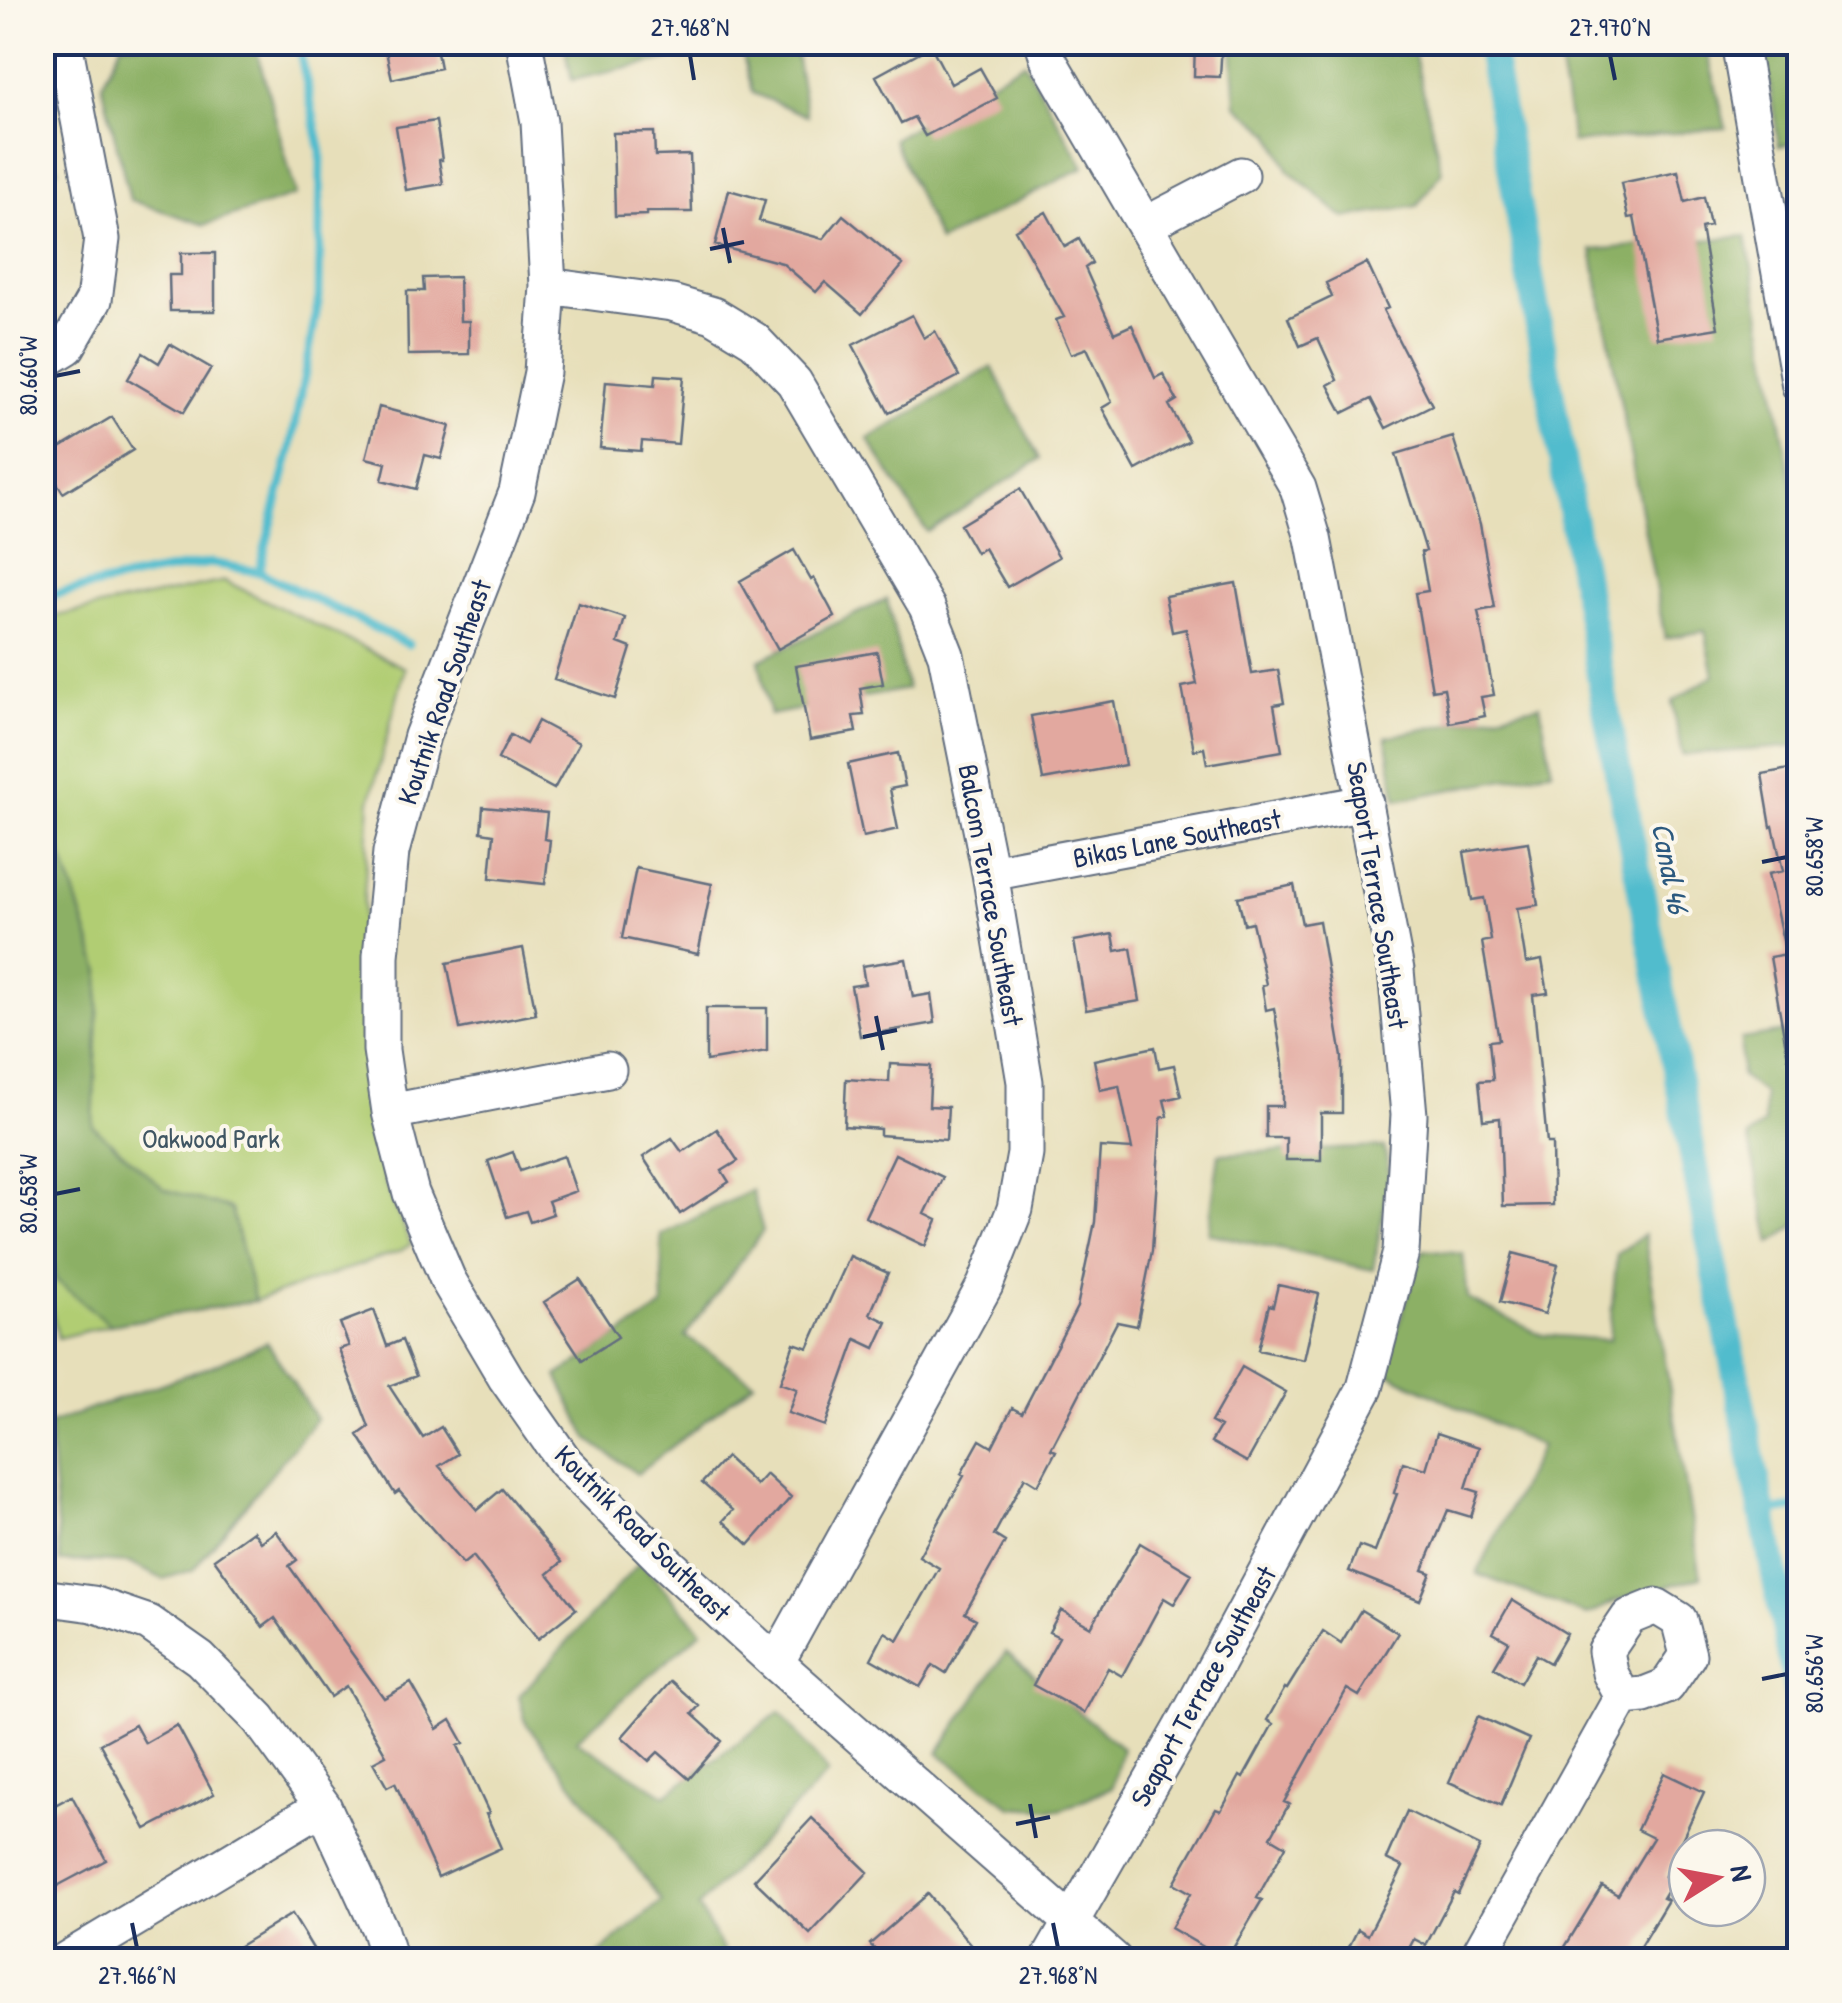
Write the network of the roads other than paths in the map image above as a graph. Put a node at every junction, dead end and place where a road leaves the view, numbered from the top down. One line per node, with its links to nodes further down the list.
1 (64, 42): 8 (street)
2 (524, 42): 7 (street, Koutnik Road Southeast)
3 (1044, 42): 6 (street, Seaport Terrace Southeast)
4 (1739, 42): 9 (street)
5 (1242, 175): 6 (street)
6 (1145, 225): 10 (street, Seaport Terrace Southeast)
7 (548, 286): 11 (street, Balcom Terrace Southeast); 13 (street, Koutnik Road Southeast)
8 (42, 362)
9 (1800, 386)
10 (1365, 803): 11 (street, Bikas Lane Southeast); 18 (street, Seaport Terrace Southeast)
11 (990, 873): 15 (street, Balcom Terrace Southeast)
12 (608, 1070): 13 (street)
13 (390, 1112): 15 (street, Koutnik Road Southeast)
14 (42, 1598): 17 (street)
15 (776, 1664): 18 (street, Koutnik Road Southeast)
16 (1623, 1697): 23 (street)
17 (323, 1806): 19 (street); 20 (street)
18 (1071, 1921): 21 (street, Seaport Terrace Southeast); 22 (street, Koutnik Road Southeast)
19 (66, 1960)
20 (390, 1960)
21 (1049, 1960)
22 (1114, 1960)
23 (1476, 1960)

